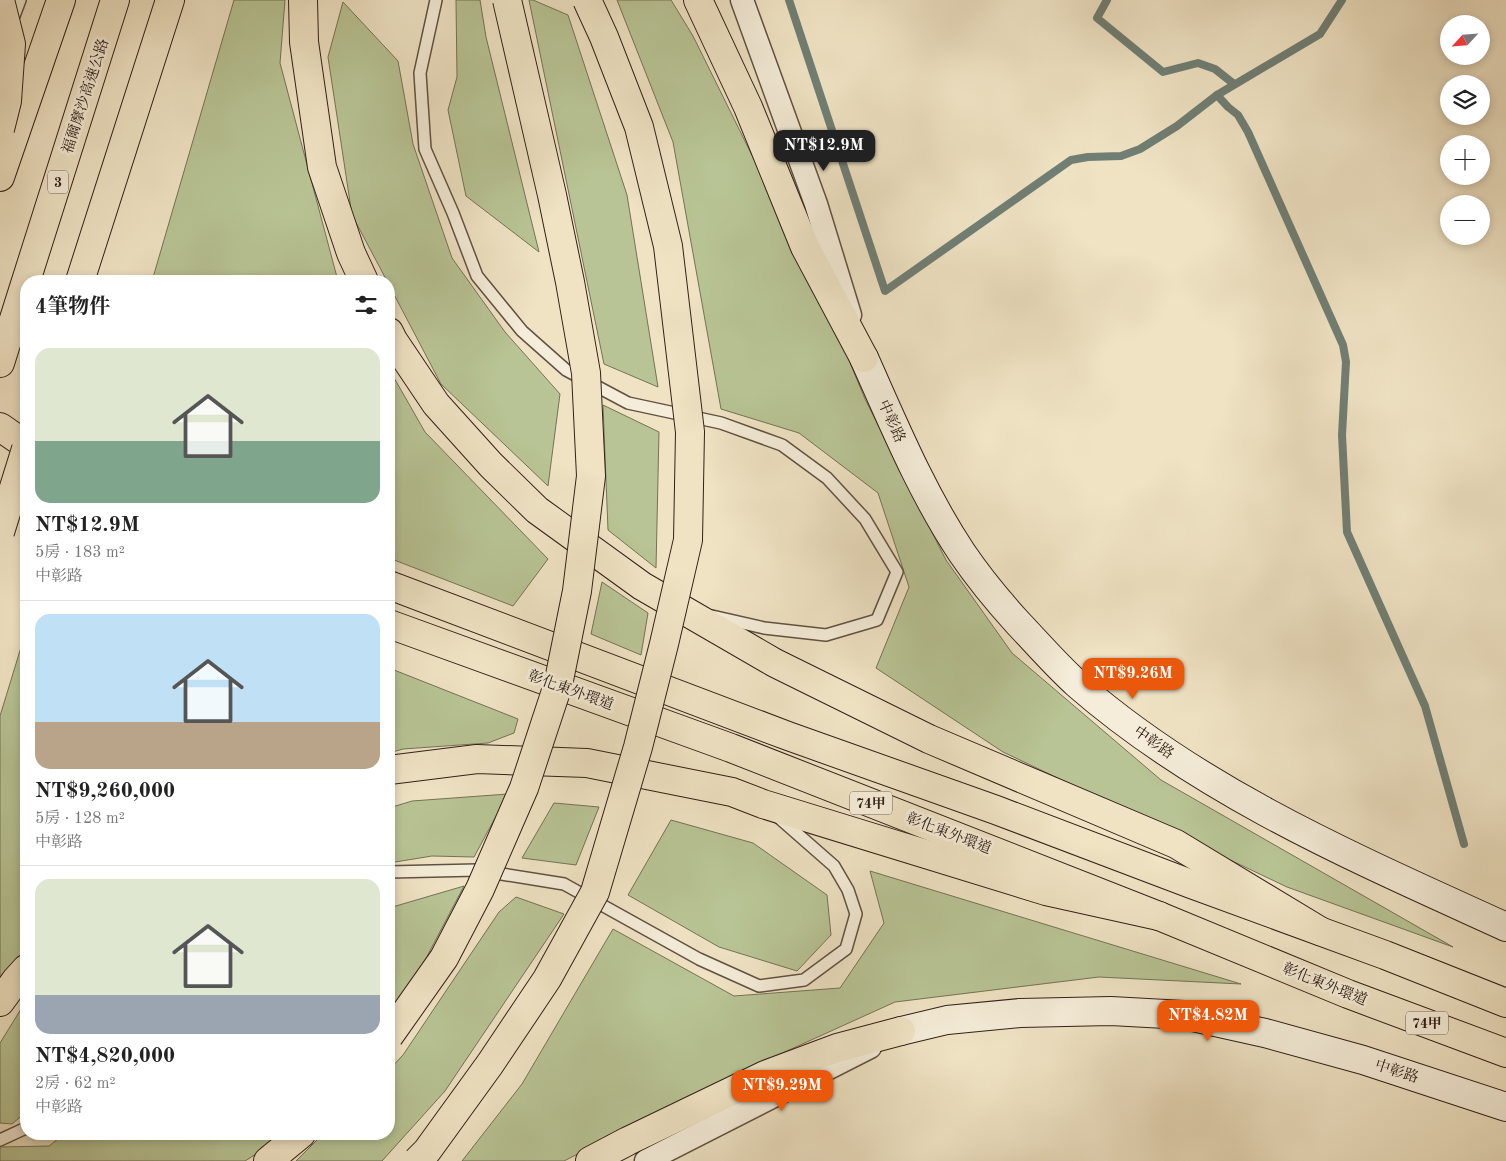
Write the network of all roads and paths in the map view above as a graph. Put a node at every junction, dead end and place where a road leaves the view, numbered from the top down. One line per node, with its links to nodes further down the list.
1 (0, 0): 13 (main road, bridge)
2 (20, 0): 12 (lane)
3 (61, 0): 14 (main road)
4 (115, 0): 15 (main road, 福爾摩沙高速公路 / 3)
5 (170, 0): 16 (main road)
6 (303, 0): 17 (main road)
7 (436, 0): 33 (lane)
8 (507, 0): 44 (main road, bridge)
9 (587, 0): 52 (main road, bridge)
10 (698, 0): 20 (main road)
11 (742, 0): 20 (street)
12 (0, 54)
13 (0, 129)
14 (0, 177)
15 (28, 275)
16 (82, 275)
17 (361, 275)
18 (20, 300): 21 (main road, 福爾摩沙高速公路 / 3)
19 (395, 342): 33 (main road)
20 (864, 358): 39 (street, 中彰路)
21 (0, 363)
22 (0, 428): 24 (main road)
23 (0, 438): 25 (main road)
24 (20, 443)
25 (20, 446)
26 (20, 467): 31 (main road, bridge)
27 (0, 478): 29 (main road)
28 (0, 486): 30 (main road)
29 (20, 486)
30 (20, 491)
31 (0, 532)
32 (395, 587): 40 (main road, 74甲)
33 (682, 609): 40 (main road)
34 (395, 626): 38 (main road, 彰化東外環道 / 74甲)
35 (395, 769): 36 (main road)
36 (763, 804): 37 (lane); 38 (main road)
37 (395, 872)
38 (1159, 916): 46 (main road, 彰化東外環道 / 74甲)
39 (1506, 927)
40 (1320, 931): 43 (main road, 74甲)
41 (20, 976): 42 (main road)
42 (0, 1002)
43 (1506, 1002)
44 (395, 1027)
45 (901, 1031): 47 (street, 中彰路); 53 (main road); 54 (street)
46 (1506, 1053)
47 (1506, 1107)
48 (20, 1131): 49 (lane)
49 (0, 1140)
50 (294, 1140): 51 (main road)
51 (268, 1161)
52 (417, 1161)
53 (590, 1161)
54 (646, 1161)

